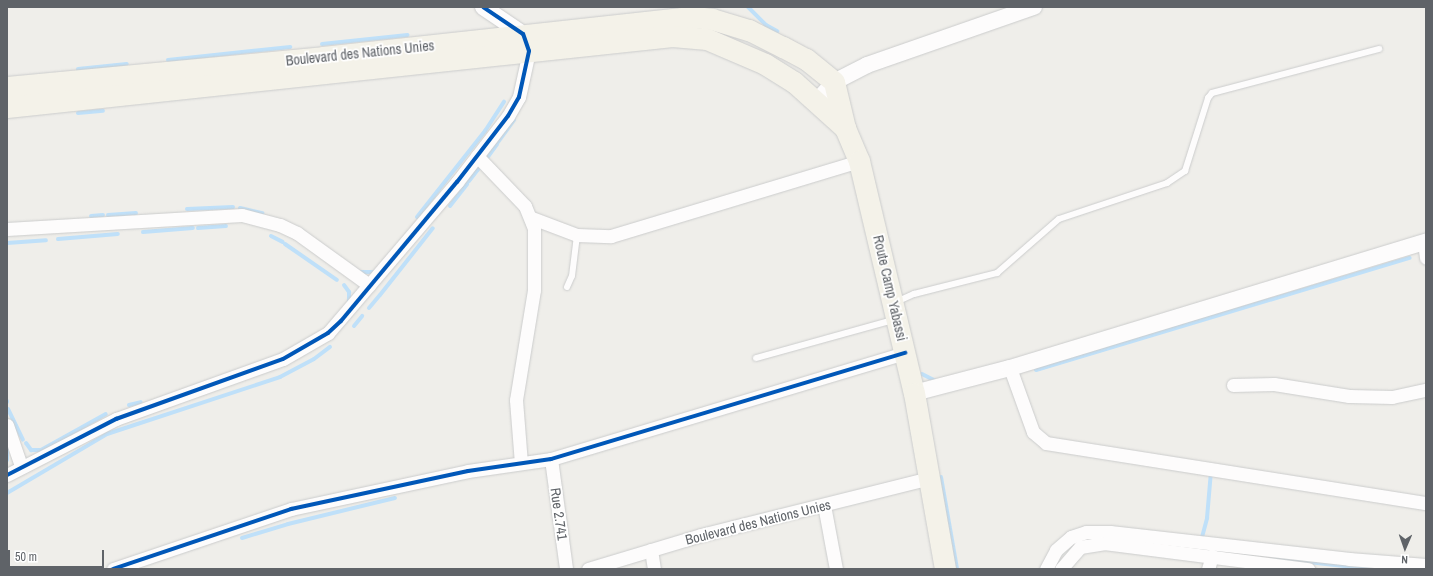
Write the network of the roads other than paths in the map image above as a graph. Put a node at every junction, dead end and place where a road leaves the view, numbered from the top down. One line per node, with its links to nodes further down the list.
1 (483, 7): 4 (street)
2 (1034, 7): 3 (street)
3 (1014, 10): 7 (street)
4 (526, 43): 6 (main road, Boulevard des Nations Unies); 7 (main road, Boulevard des Nations Unies); 9 (main road, Boulevard des Nations Unies); 12 (street)
5 (1379, 49): 20 (lane)
6 (408, 56): 8 (main road, Boulevard des Nations Unies); 10 (main road, Boulevard des Nations Unies)
7 (834, 82): 9 (street); 11 (main road, Route Camp Yabassi)
8 (7, 87)
9 (816, 102): 11 (main road)
10 (7, 107)
11 (845, 128): 13 (main road, Route Camp Yabassi)
12 (477, 156): 14 (street); 18 (street)
13 (859, 161): 16 (street); 20 (main road, Route Camp Yabassi)
14 (532, 218): 16 (street); 29 (street)
15 (7, 229): 18 (street)
16 (577, 235): 19 (lane)
17 (1425, 248): 23 (street)
18 (370, 285): 30 (street)
19 (567, 288)
20 (895, 311): 21 (main road, Route Camp Yabassi); 22 (lane)
21 (905, 353): 26 (main road, Route Camp Yabassi); 28 (street)
22 (756, 358)
23 (1010, 368): 26 (street); 33 (street)
24 (1233, 385): 25 (street)
25 (1426, 390)
26 (914, 393): 32 (main road, Route Camp Yabassi)
27 (7, 425): 30 (street)
28 (551, 459): 29 (street); 39 (street, Rue 2.741)
29 (521, 463): 38 (street)
30 (21, 466): 31 (street)
31 (7, 475)
32 (929, 478): 34 (street, Boulevard des Nations Unies); 43 (main road, Route Camp Yabassi)
33 (1426, 503)
34 (824, 506): 35 (street, Boulevard des Nations Unies); 42 (street)
35 (651, 550): 40 (street, Boulevard des Nations Unies); 41 (street)
36 (1212, 556): 45 (street); 46 (street); 47 (street)
37 (1426, 565): 44 (street)
38 (114, 569)
39 (566, 569)
40 (588, 569)
41 (654, 569)
42 (836, 569)
43 (945, 569)
44 (1046, 569)
45 (1062, 569)
46 (1208, 569)
47 (1308, 569)

